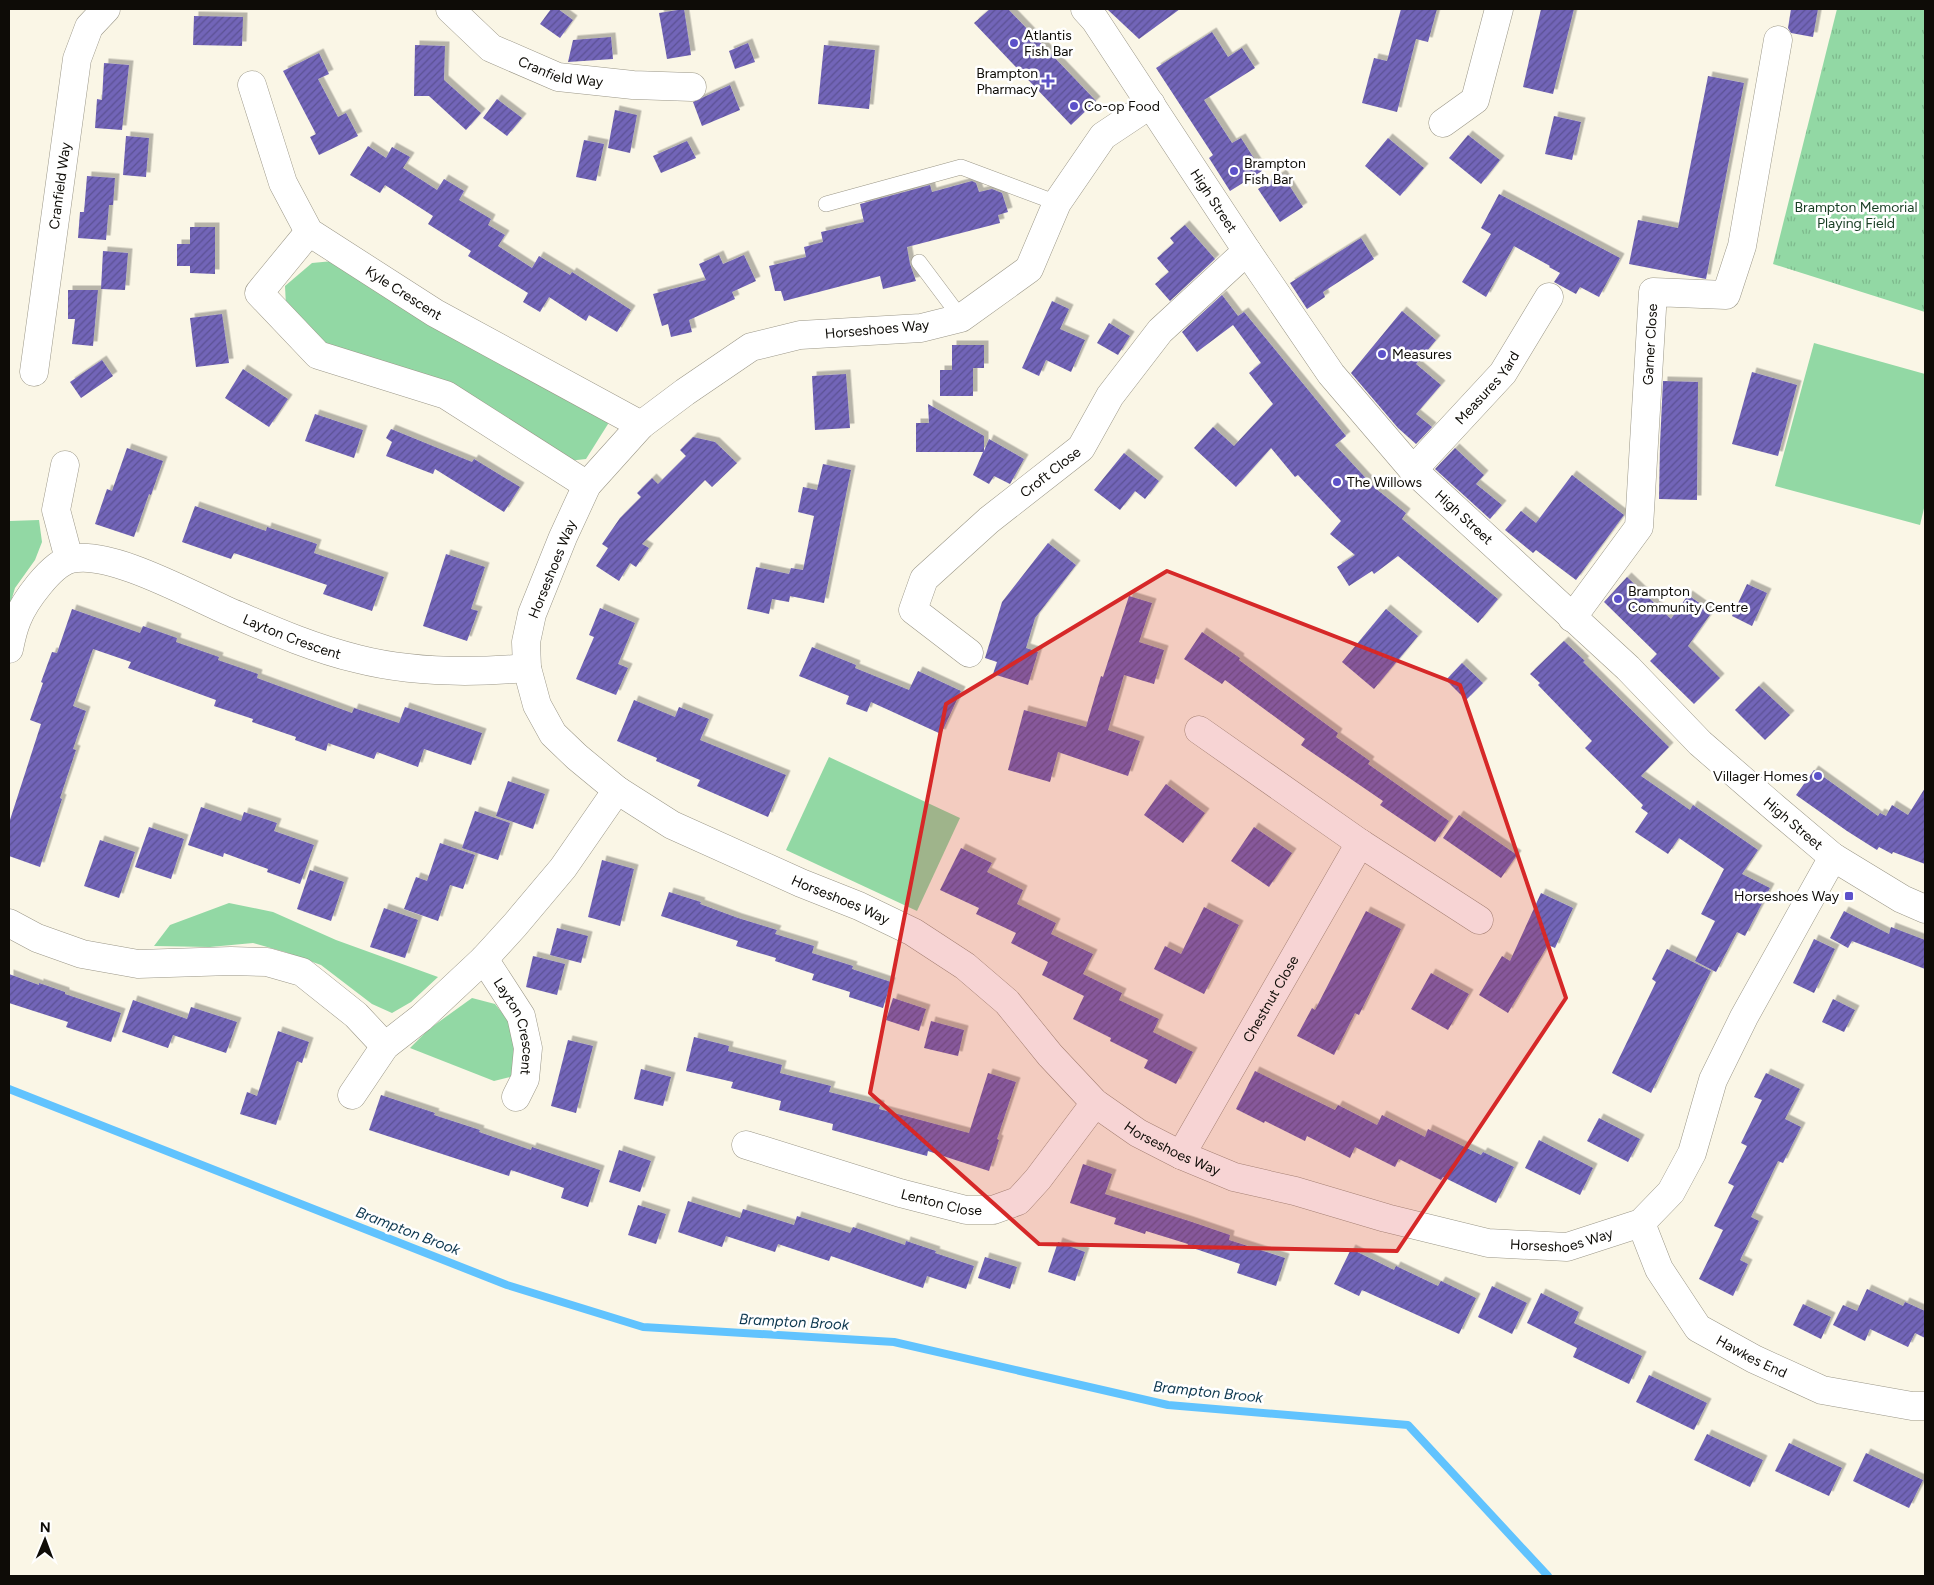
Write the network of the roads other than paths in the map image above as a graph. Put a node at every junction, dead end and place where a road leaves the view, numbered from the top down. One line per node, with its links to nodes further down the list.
1 (106, 9): 17 (street, Cranfield Way)
2 (450, 9): 7 (street, Cranfield Way)
3 (1085, 9): 8 (street, High Street)
4 (1499, 9): 9 (street)
5 (1778, 40): 23 (street, Garner Close)
6 (252, 85): 12 (street, Kyle Crescent)
7 (692, 87)
8 (1151, 104): 11 (street, Horseshoes Way); 13 (street, High Street)
9 (1443, 123)
10 (826, 204): 11 (lane)
11 (1056, 204): 16 (street, Horseshoes Way)
12 (309, 232): 18 (street, Kyle Crescent); 21 (street)
13 (1247, 250): 20 (street, High Street); 25 (street, Croft Close)
14 (919, 262): 16 (lane)
15 (1549, 297): 20 (street, Measures Yard)
16 (961, 318): 18 (street, Horseshoes Way)
17 (34, 372)
18 (641, 425): 21 (street, Horseshoes Way)
19 (65, 465): 22 (street)
20 (1413, 470): 23 (street, High Street)
21 (587, 485): 26 (street, Horseshoes Way)
22 (69, 559): 24 (street); 26 (street, Layton Crescent)
23 (1572, 618): 30 (street, High Street)
24 (9, 649)
25 (969, 653)
26 (526, 668): 28 (street, Horseshoes Way)
27 (1199, 730): 29 (street)
28 (617, 790): 34 (street, Layton Crescent); 38 (street, Horseshoes Way)
29 (1360, 843): 32 (street); 40 (street, Chestnut Close)
30 (1833, 857): 31 (street, High Street); 41 (street, Horseshoes Way)
31 (1925, 909)
32 (1479, 920)
33 (9, 923): 35 (street)
34 (484, 959): 35 (street, Layton Crescent); 37 (street, Layton Crescent)
35 (385, 1046): 36 (street, Layton Crescent)
36 (352, 1095)
37 (516, 1097)
38 (1096, 1103): 39 (street, Lenton Close); 40 (street, Horseshoes Way)
39 (746, 1145)
40 (1181, 1156): 41 (street, Horseshoes Way)
41 (1640, 1222): 42 (street, Hawkes End)
42 (1925, 1406)

